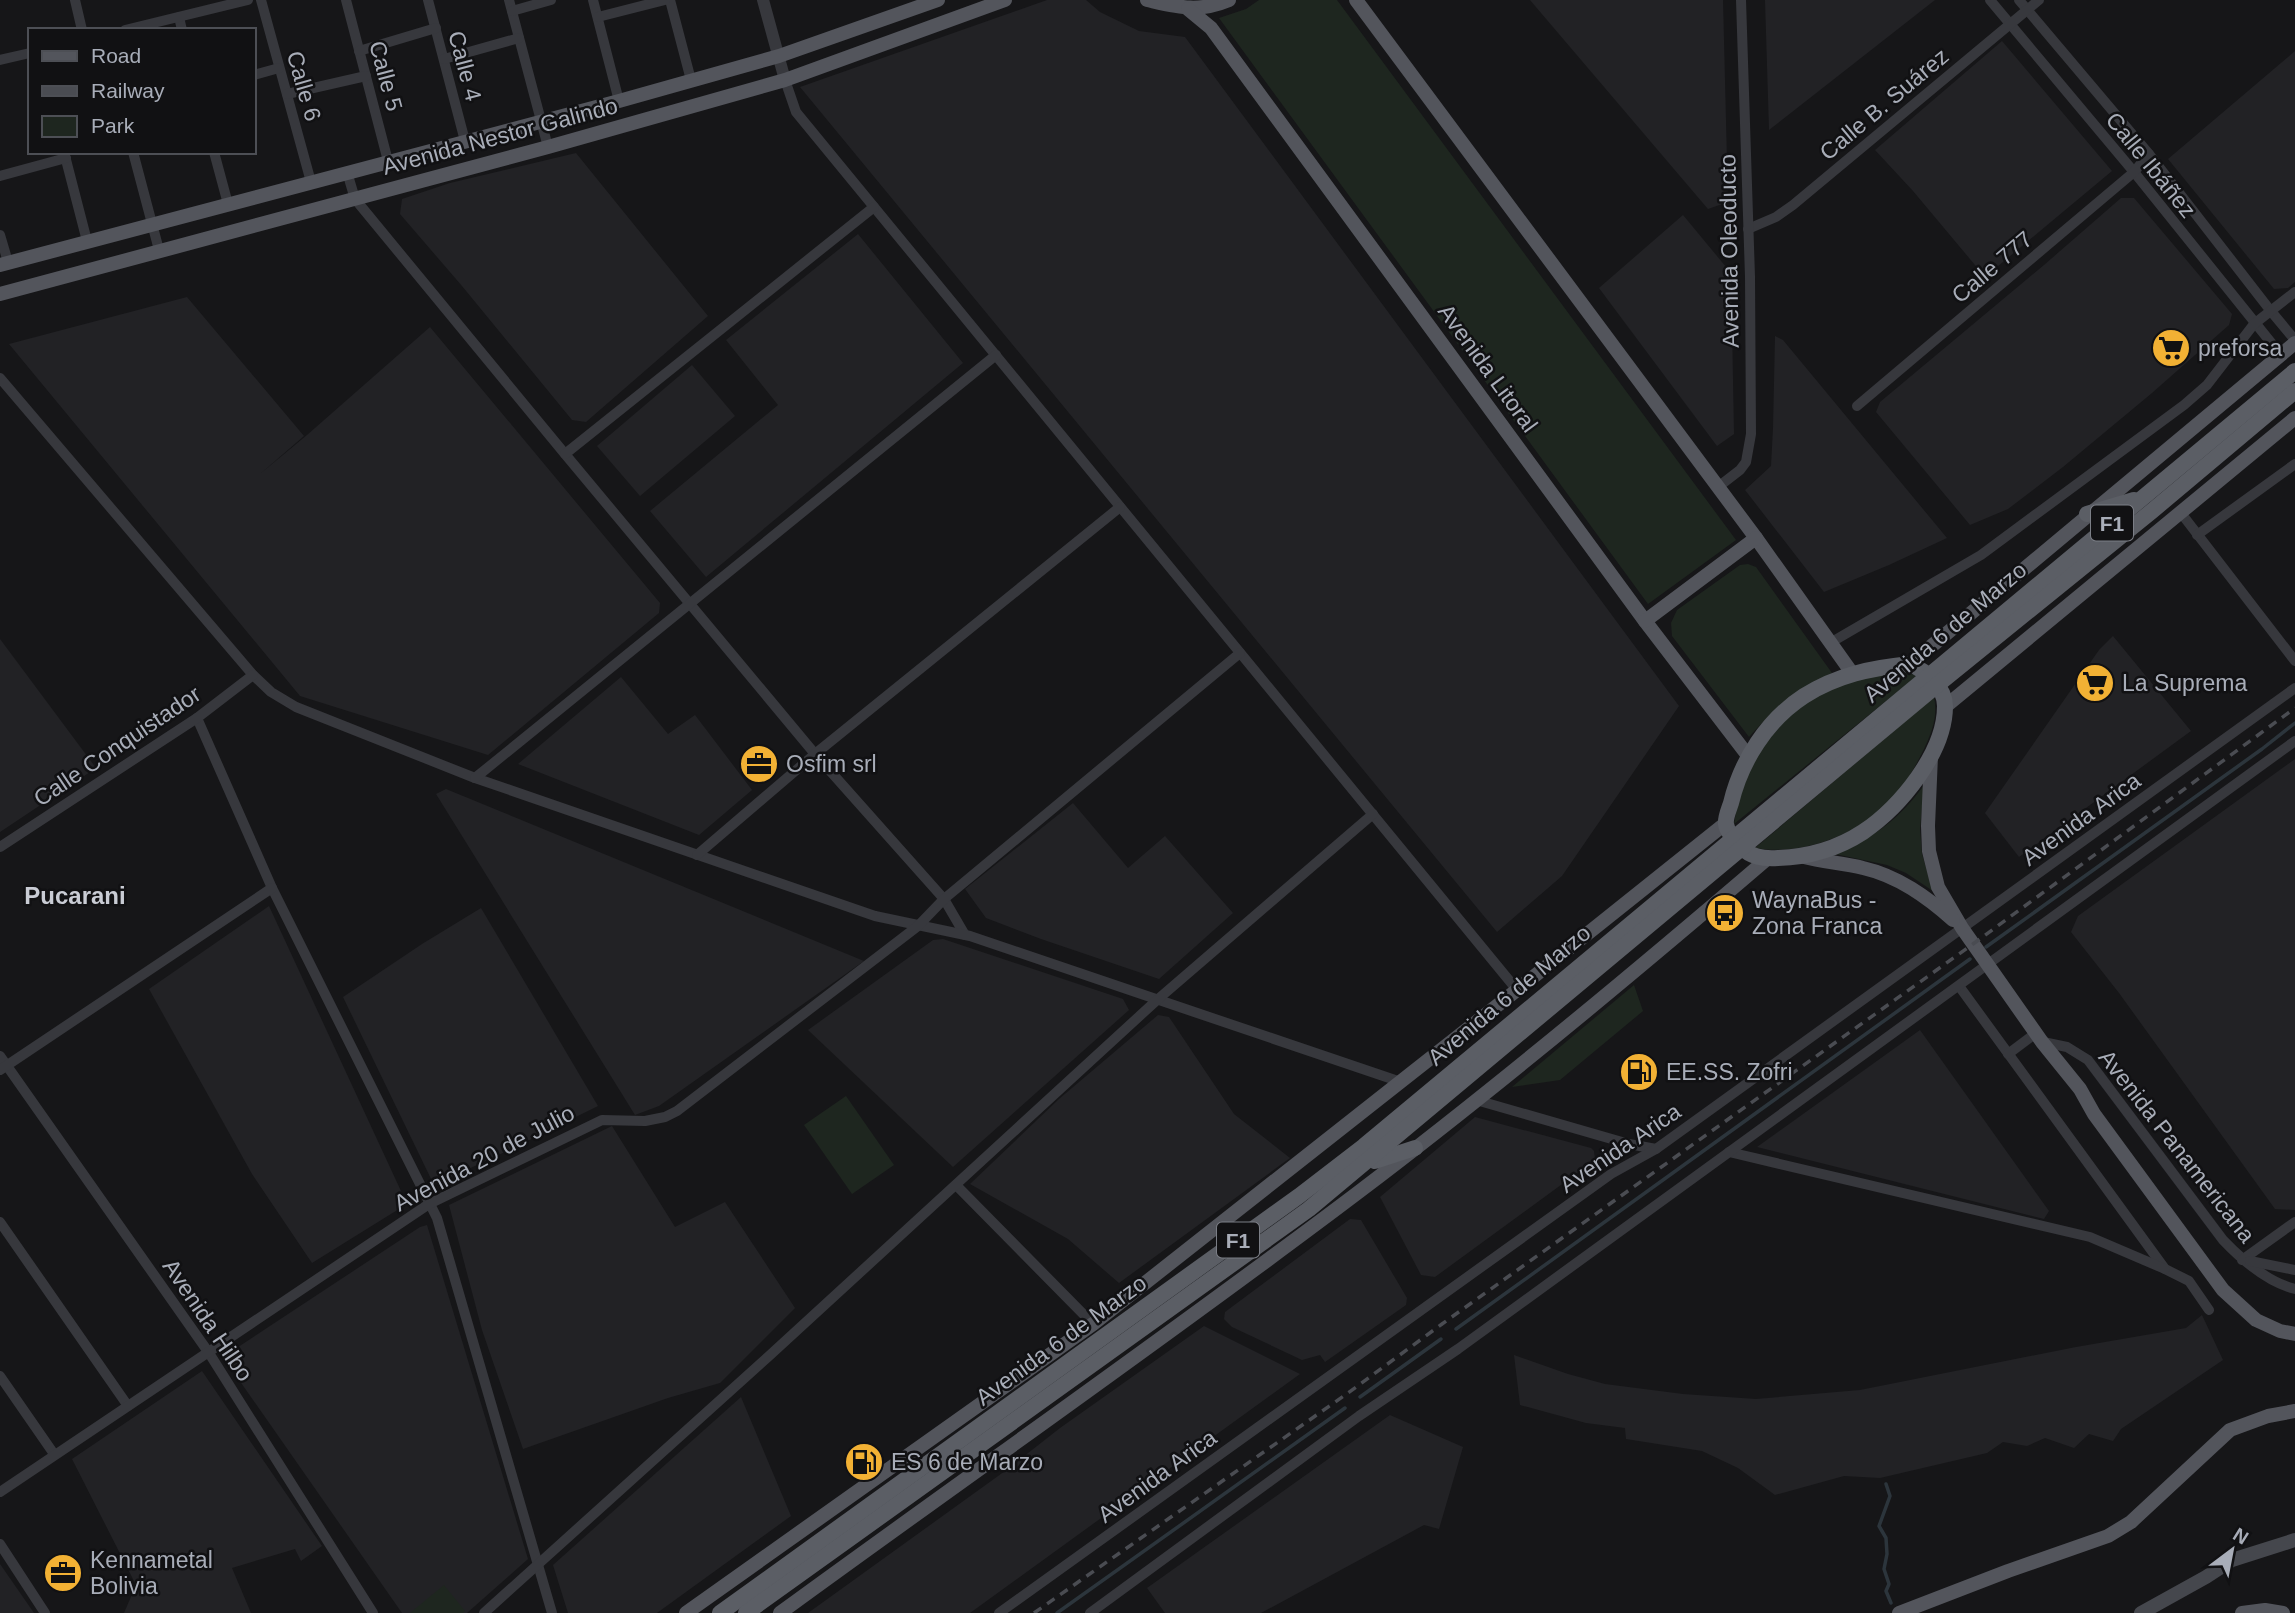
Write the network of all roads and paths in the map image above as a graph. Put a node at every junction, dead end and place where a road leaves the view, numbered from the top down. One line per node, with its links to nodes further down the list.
1 (75, 0): 25 (street)
2 (248, 0): 22 (street)
3 (261, 0): 35 (street, Calle 6)
4 (346, 0): 30 (street, Calle 5)
5 (428, 0): 28 (street, Calle 4)
6 (551, 0): 19 (street)
7 (593, 0): 23 (street)
8 (667, 0): 23 (street); 38 (street)
9 (763, 0): 32 (street)
10 (938, 0): 32 (main road, Avenida Nestor Galindo)
11 (1004, 0): 39 (main road, Avenida Nestor Galindo)
12 (1147, 0): 20 (main road)
13 (1229, 0): 20 (main road)
14 (1356, 0): 79 (main road)
15 (1741, 0): 58 (street, Avenida Oleoducto)
16 (1990, 0): 24 (street, Calle Ibáñez)
17 (2019, 0): 21 (street, Calle Ibáñez)
18 (2039, 0): 21 (street, Calle B. Suárez)
19 (510, 5): 29 (street)
20 (1188, 9): 87 (main road, Avenida Litoral)
21 (2027, 10): 24 (street, Calle B. Suárez); 47 (street, Calle Ibáñez)
22 (179, 17): 26 (street); 27 (street)
23 (598, 17): 41 (street)
24 (2010, 24): 51 (street, Calle Ibáñez); 58 (street, Calle B. Suárez)
25 (82, 28)
26 (133, 28)
27 (182, 28)
28 (436, 29): 30 (street); 33 (street, Calle 4)
29 (519, 38): 33 (street); 42 (street)
30 (359, 51): 37 (street, Calle 5)
31 (28, 53): 34 (street)
32 (779, 56): 38 (main road, Avenida Nestor Galindo); 39 (street)
33 (444, 59): 43 (street, Calle 4)
34 (0, 60)
35 (279, 68): 36 (street); 40 (street, Calle 6)
36 (256, 74)
37 (366, 76): 40 (street); 49 (street, Calle 5)
38 (691, 80): 41 (main road, Avenida Nestor Galindo)
39 (785, 80): 44 (main road, Avenida Nestor Galindo); 56 (street)
40 (286, 94): 53 (street, Calle 6)
41 (619, 101): 42 (main road, Avenida Nestor Galindo)
42 (541, 121): 43 (main road, Avenida Nestor Galindo); 44 (street)
43 (465, 141): 49 (main road, Avenida Nestor Galindo)
44 (548, 147): 54 (main road, Avenida Nestor Galindo)
45 (134, 154): 57 (street)
46 (215, 154): 55 (street)
47 (2149, 154): 51 (street, Calle 777); 65 (street, Calle Ibáñez)
48 (65, 155): 52 (street); 60 (street)
49 (388, 161): 50 (main road, Avenida Nestor Galindo)
50 (347, 172): 53 (main road, Avenida Nestor Galindo); 54 (street)
51 (2134, 173): 66 (street, Calle Ibáñez); 75 (street, Calle 777)
52 (0, 176)
53 (312, 182): 55 (main road, Avenida Nestor Galindo)
54 (355, 198): 61 (main road, Avenida Nestor Galindo); 77 (street)
55 (229, 204): 57 (main road, Avenida Nestor Galindo)
56 (874, 207): 68 (street); 77 (street)
57 (152, 225): 60 (main road, Avenida Nestor Galindo); 61 (street)
58 (1748, 229): 79 (street, Avenida Oleoducto)
59 (0, 235): 62 (street)
60 (87, 241): 62 (main road, Avenida Nestor Galindo)
61 (159, 250): 64 (main road, Avenida Nestor Galindo)
62 (4, 264)
63 (2295, 292): 65 (street)
64 (0, 294)
65 (2270, 310): 66 (street); 67 (street, Calle Ibáñez)
66 (2254, 324): 69 (street, Calle Ibáñez); 88 (street)
67 (2295, 342): 69 (main road, Avenida 6 de Marzo)
68 (996, 355): 81 (street); 86 (street)
69 (2281, 355): 83 (main road, Avenida 6 de Marzo)
70 (2295, 371): 80 (highway, Avenida 6 de Marzo / F1)
71 (0, 379): 72 (street)
72 (10, 391): 74 (street); 93 (street)
73 (2295, 391): 94 (highway, Avenida 6 de Marzo / F1)
74 (0, 397)
75 (1857, 406)
76 (2295, 418): 82 (main road)
77 (565, 454): 86 (street)
78 (2295, 464): 84 (street)
79 (1717, 487): 85 (main road)
80 (2143, 497): 83 (highway); 94 (highway, Avenida 6 de Marzo / F1)
81 (1120, 507): 89 (street); 99 (street)
82 (2181, 513): 84 (street); 96 (main road)
83 (2087, 514): 91 (main road, Avenida 6 de Marzo)
84 (2197, 535): 90 (street)
85 (1756, 538): 87 (main road); 88 (main road)
86 (691, 604): 99 (street); 102 (street)
87 (1645, 621): 101 (main road, Avenida Litoral)
88 (1830, 643): 92 (main road)
89 (1240, 653): 103 (street); 110 (street, Avenida 20 de Julio)
90 (2295, 661)
91 (1910, 664): 92 (highway); 94 (highway)
92 (1852, 673): 101 (highway)
93 (253, 676): 97 (street, Calle Conquistador); 102 (street)
94 (1933, 680): 96 (highway); 104 (highway, Avenida 6 de Marzo / F1)
95 (2295, 688): 112 (street, Avenida Arica)
96 (1945, 706): 100 (highway)
97 (197, 718): 105 (street, Calle Conquistador); 109 (street)
98 (2295, 741): 114 (street)
99 (816, 754): 106 (street); 110 (street)
100 (1931, 756): 107 (highway); 112 (main road)
101 (1749, 757): 104 (highway)
102 (475, 778): 106 (street)
103 (1373, 814): 116 (street); 117 (street)
104 (1733, 836): 108 (highway); 116 (main road, Avenida 6 de Marzo); 127 (highway, Avenida 6 de Marzo / F1); 153 (highway, Avenida 6 de Marzo / F1)
105 (0, 847)
106 (697, 855): 111 (street)
107 (1804, 857): 108 (highway); 112 (main road)
108 (1767, 859): 123 (main road)
109 (272, 888): 121 (street); 129 (street)
110 (944, 899): 111 (street, Avenida 20 de Julio); 113 (street)
111 (918, 926): 113 (street); 129 (street, Avenida 20 de Julio)
112 (1962, 928): 114 (main road); 125 (street, Avenida Arica)
113 (965, 935): 117 (street)
114 (1988, 965): 115 (street); 118 (main road)
115 (1959, 986): 119 (street); 126 (street)
116 (1517, 990): 122 (main road, Avenida 6 de Marzo)
117 (1157, 1000): 122 (street); 128 (street)
118 (2039, 1038): 119 (street); 132 (street, Avenida Panamericana); 138 (main road)
119 (2008, 1054): 133 (street)
120 (0, 1056): 121 (street, Avenida Hilbo)
121 (3, 1068): 139 (street, Avenida Hilbo)
122 (1401, 1082): 137 (main road, Avenida 6 de Marzo)
123 (1476, 1100): 124 (main road); 125 (street)
124 (1415, 1148): 127 (highway); 155 (main road)
125 (1656, 1149): 156 (street, Avenida Arica)
126 (1729, 1152): 133 (street); 157 (street)
127 (1366, 1164): 154 (highway, Avenida 6 de Marzo / F1)
128 (956, 1185): 137 (street); 147 (street)
129 (429, 1204): 139 (street, Avenida 20 de Julio); 147 (street)
130 (0, 1222): 141 (street)
131 (2295, 1222): 132 (street)
132 (2242, 1260): 134 (street, Avenida Panamericana); 135 (street, Avenida Panamericana)
133 (2165, 1269): 136 (street)
134 (2295, 1270)
135 (2295, 1289)
136 (2209, 1310)
137 (1093, 1324): 152 (main road, Avenida 6 de Marzo)
138 (2295, 1334)
139 (209, 1353): 141 (street, Avenida 20 de Julio); 149 (street, Avenida Hilbo)
140 (0, 1376): 143 (street)
141 (128, 1406): 143 (street, Avenida 20 de Julio)
142 (2295, 1412): 158 (main road)
143 (54, 1454): 144 (street, Avenida 20 de Julio)
144 (0, 1492)
145 (2295, 1540): 159 (main road)
146 (0, 1545): 148 (street)
147 (539, 1564): 150 (street); 151 (street)
148 (45, 1613)
149 (373, 1613)
150 (484, 1613)
151 (552, 1613)
152 (686, 1613)
153 (720, 1613)
154 (746, 1613)
155 (780, 1613)
156 (999, 1613)
157 (1090, 1613)
158 (1899, 1613)
159 (2141, 1613)
160 (2242, 1613): 161 (main road)
161 (2283, 1613)

